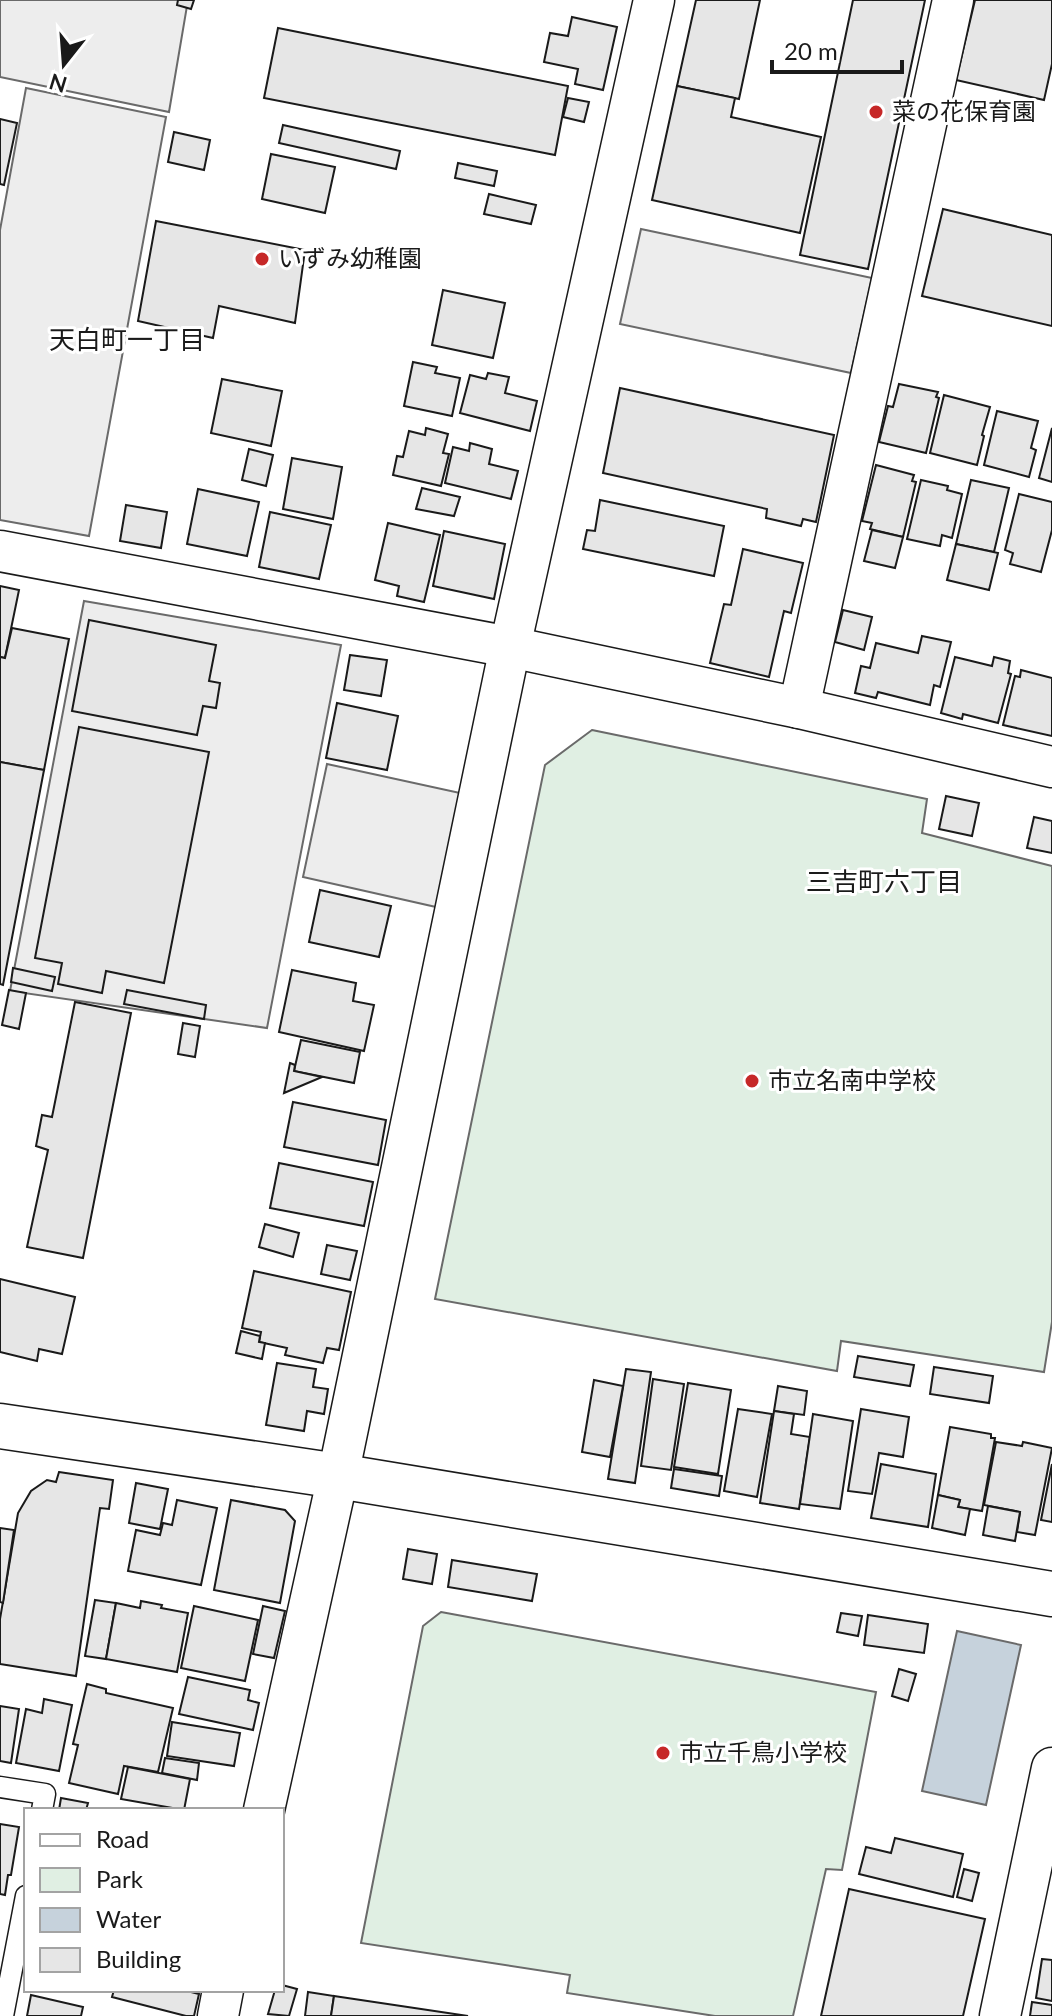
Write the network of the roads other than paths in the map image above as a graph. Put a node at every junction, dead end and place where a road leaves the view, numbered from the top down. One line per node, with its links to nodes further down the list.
1 (654, 0): 4 (street)
2 (953, 0): 5 (street)
3 (0, 551): 4 (street)
4 (510, 647): 5 (street); 8 (street)
5 (799, 708): 6 (street)
6 (1052, 767)
7 (0, 1426): 8 (street)
8 (338, 1476): 9 (street); 13 (street)
9 (1052, 1594)
10 (1052, 1768): 14 (street)
11 (0, 1787): 12 (lane)
12 (42, 1808)
13 (264, 1808)
14 (1042, 1875): 19 (street)
15 (24, 1906): 17 (lane)
16 (223, 1992): 18 (street)
17 (3, 2016)
18 (218, 2016)
19 (1000, 2016)

